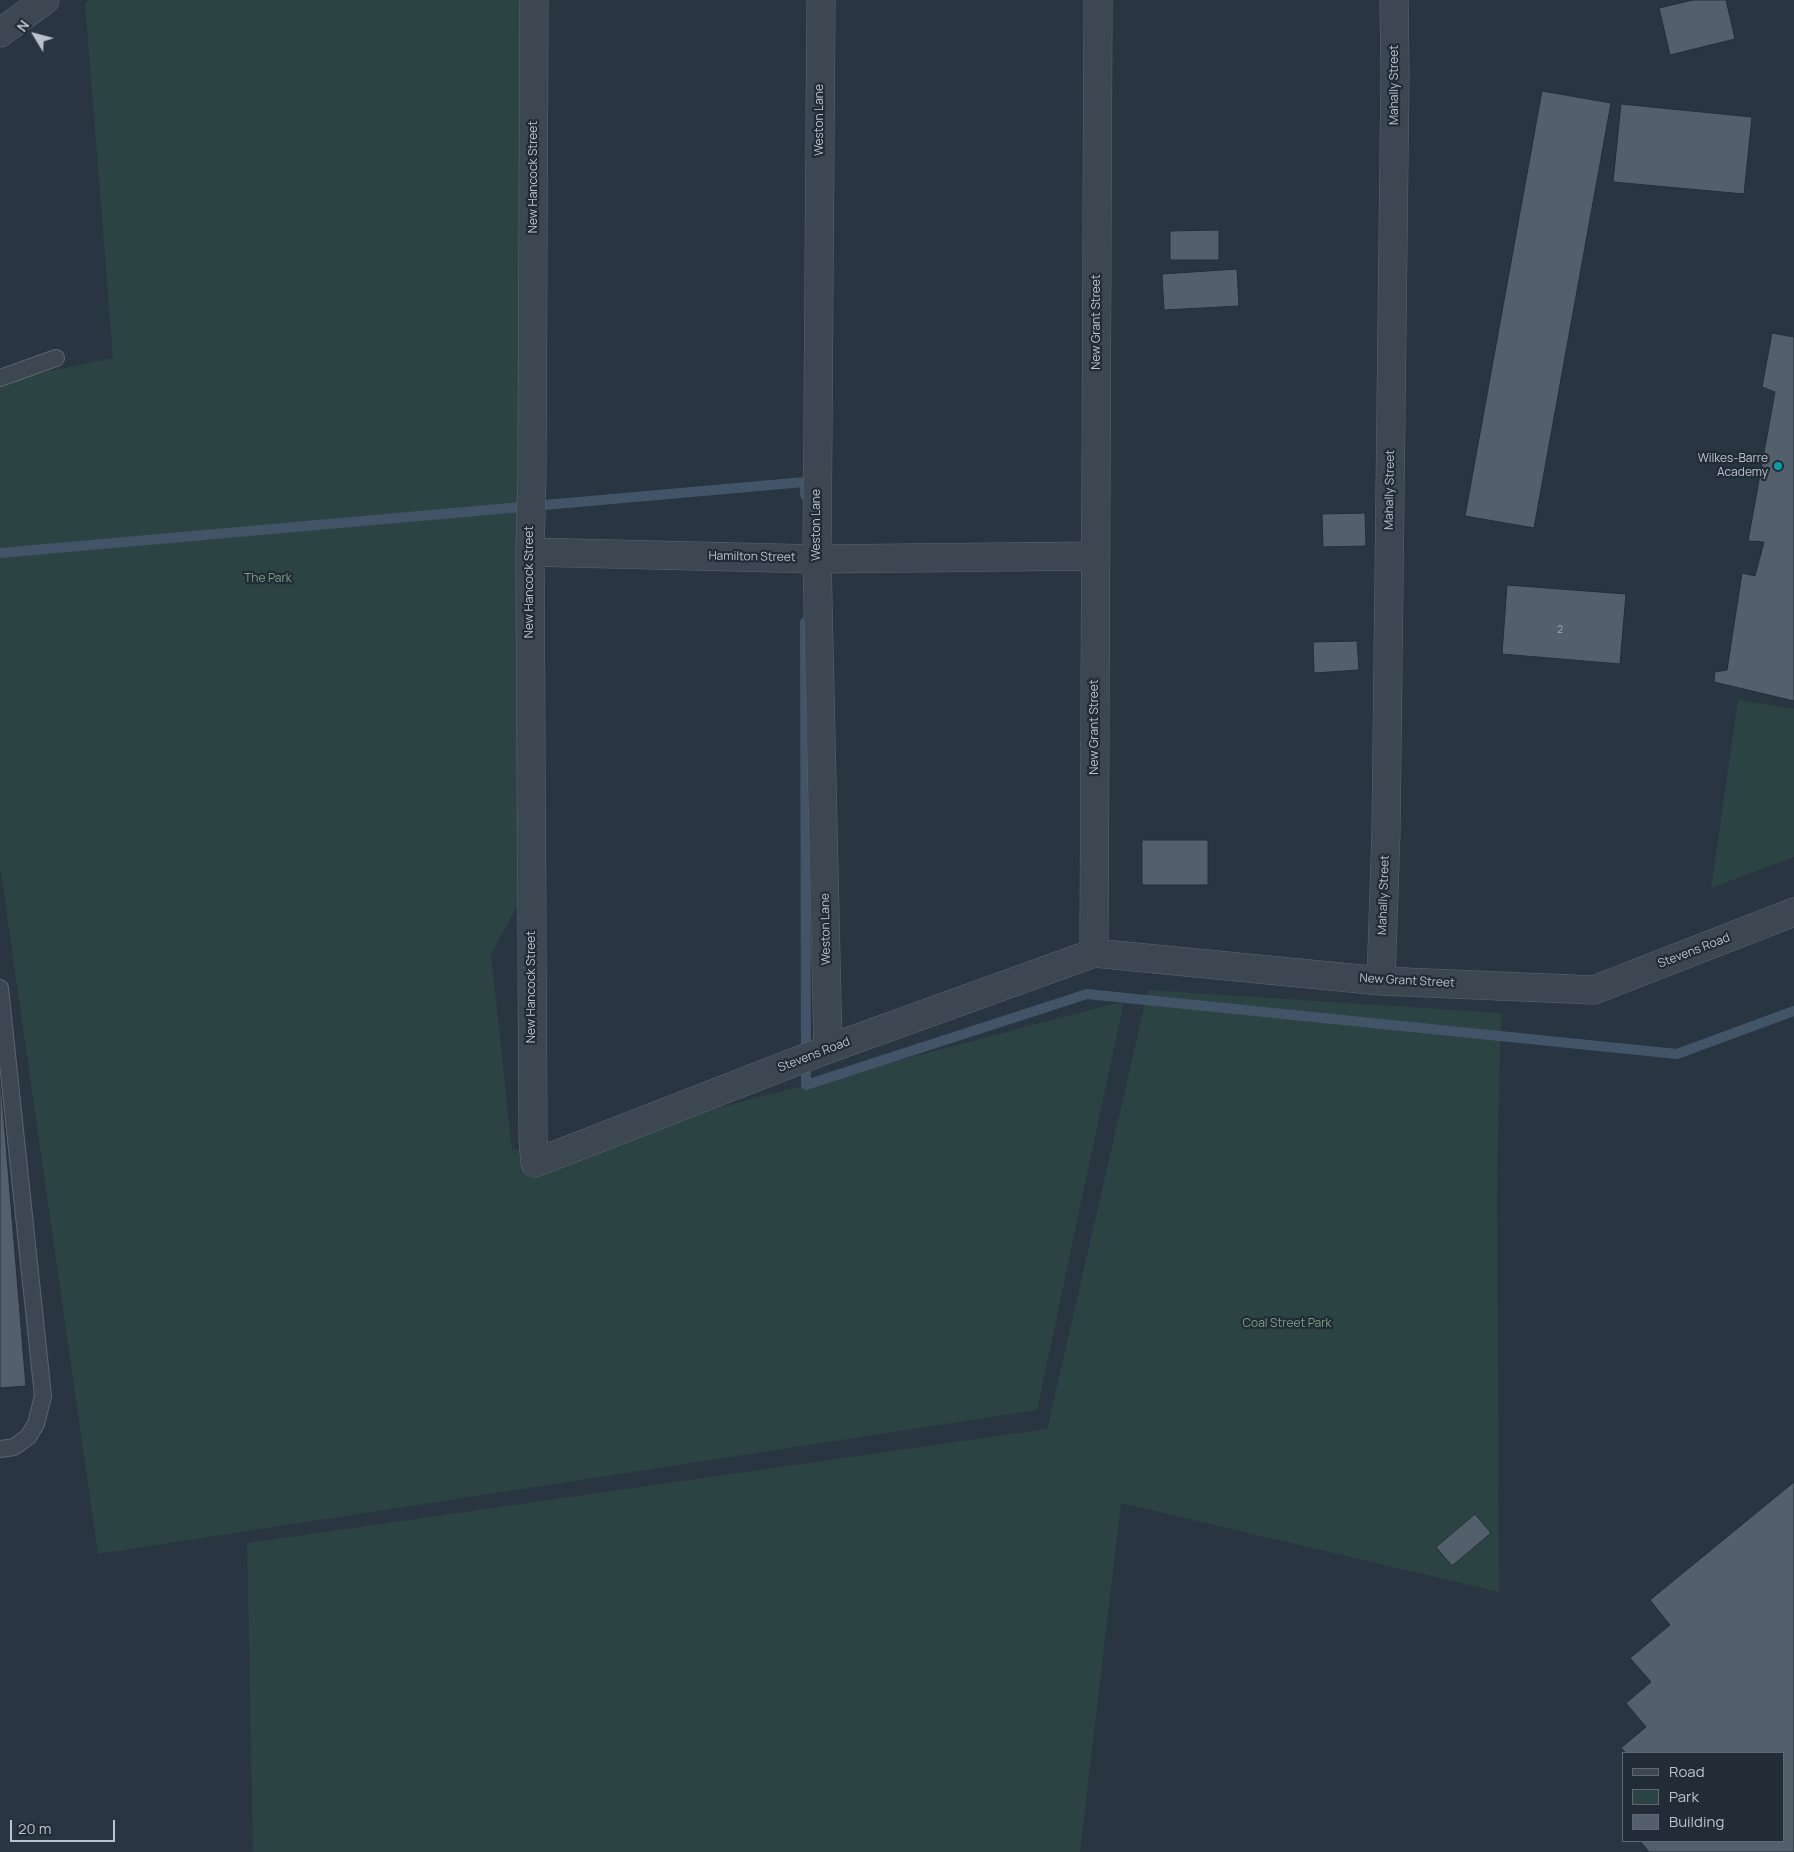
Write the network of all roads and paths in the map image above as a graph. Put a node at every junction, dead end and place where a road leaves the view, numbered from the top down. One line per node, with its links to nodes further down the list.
1 (45, 0): 6 (street)
2 (534, 0): 9 (street, New Hancock Street)
3 (821, 0): 11 (street, Weston Lane)
4 (1098, 0): 10 (street, New Grant Street)
5 (1394, 0): 14 (street, Mahally Street)
6 (0, 33)
7 (56, 358): 8 (lane)
8 (0, 378)
9 (530, 552): 11 (street, Hamilton Street); 18 (street, New Hancock Street)
10 (1095, 556): 11 (street, Hamilton Street); 13 (street, New Grant Street)
11 (817, 559): 17 (street, Weston Lane)
12 (1794, 912): 16 (street, Stevens Road)
13 (1094, 953): 14 (street, New Grant Street); 17 (street, Stevens Road)
14 (1381, 981): 16 (street, New Grant Street)
15 (0, 988): 19 (lane)
16 (1594, 990)
17 (828, 1049): 18 (street, Stevens Road)
18 (535, 1163)
19 (0, 1449)

